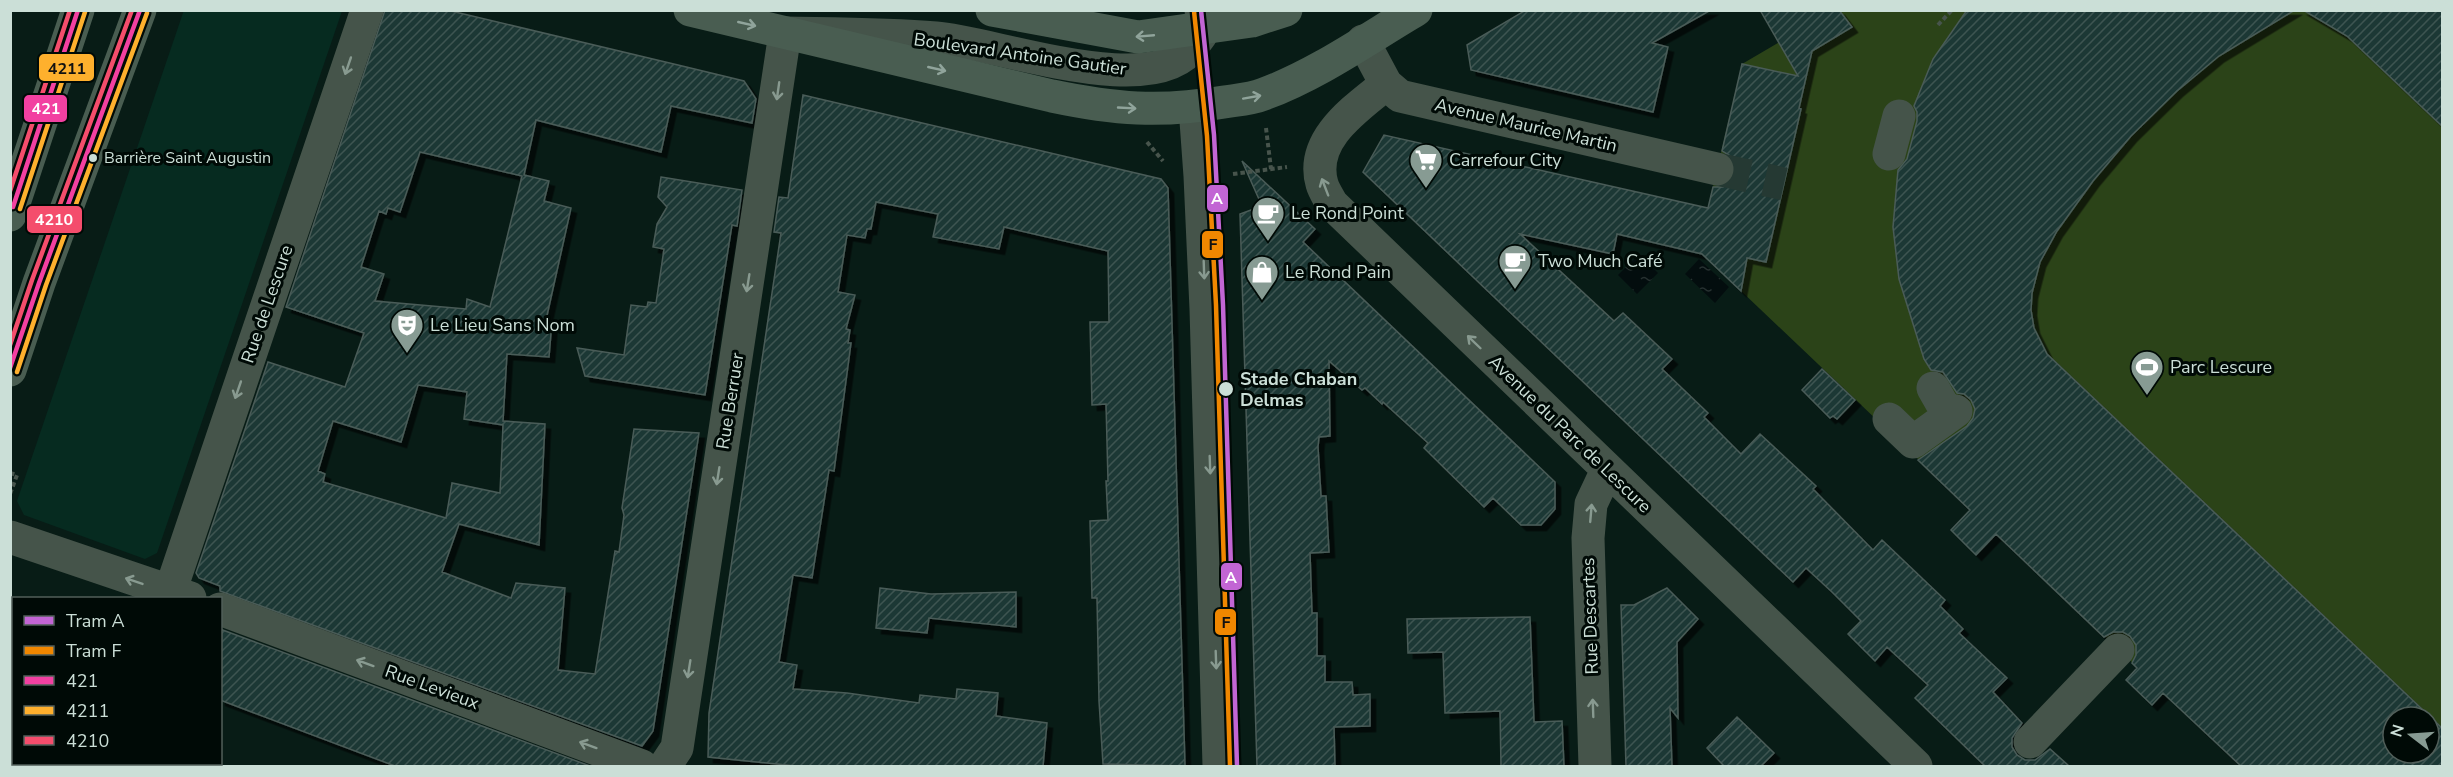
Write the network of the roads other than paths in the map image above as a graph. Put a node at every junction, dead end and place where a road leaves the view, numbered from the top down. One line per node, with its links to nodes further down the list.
1 (78, 10): 14 (main road)
2 (140, 10): 15 (main road)
3 (367, 10): 20 (street, Rue de Lescure, one-way to 20)
4 (690, 10): 9 (main road, Boulevard Antoine Gautier, one-way to 9)
5 (992, 10): 8 (main road, Boulevard Antoine Gautier, one-way to 5)
6 (1286, 10): 8 (main road)
7 (1416, 10): 10 (main road, Boulevard Antoine Gautier)
8 (1202, 20): 9 (street, Boulevard Antoine Gautier)
9 (785, 33): 12 (main road, Boulevard Antoine Gautier, one-way to 12); 25 (street, Rue Berruer, one-way to 25)
10 (1363, 41): 11 (street); 12 (main road, Boulevard Antoine Gautier, one-way to 10)
11 (1386, 84): 13 (street, Avenue Maurice Martin); 18 (street, Avenue du Parc de Lescure, one-way to 11)
12 (1195, 107): 26 (street, one-way to 26)
13 (1717, 169)
14 (10, 215)
15 (10, 370)
16 (1933, 388): 17 (street)
17 (1889, 419)
18 (1607, 470): 27 (street, Rue Descartes, one-way to 18); 28 (street, Avenue du Parc de Lescure)
19 (10, 537): 20 (street, one-way to 19)
20 (175, 597)
21 (222, 610): 24 (street, Rue Levieux, one-way to 21)
22 (2115, 654): 23 (street)
23 (2084, 685)
24 (642, 766)
25 (665, 766)
26 (1219, 766)
27 (1595, 766)
28 (1916, 766)

